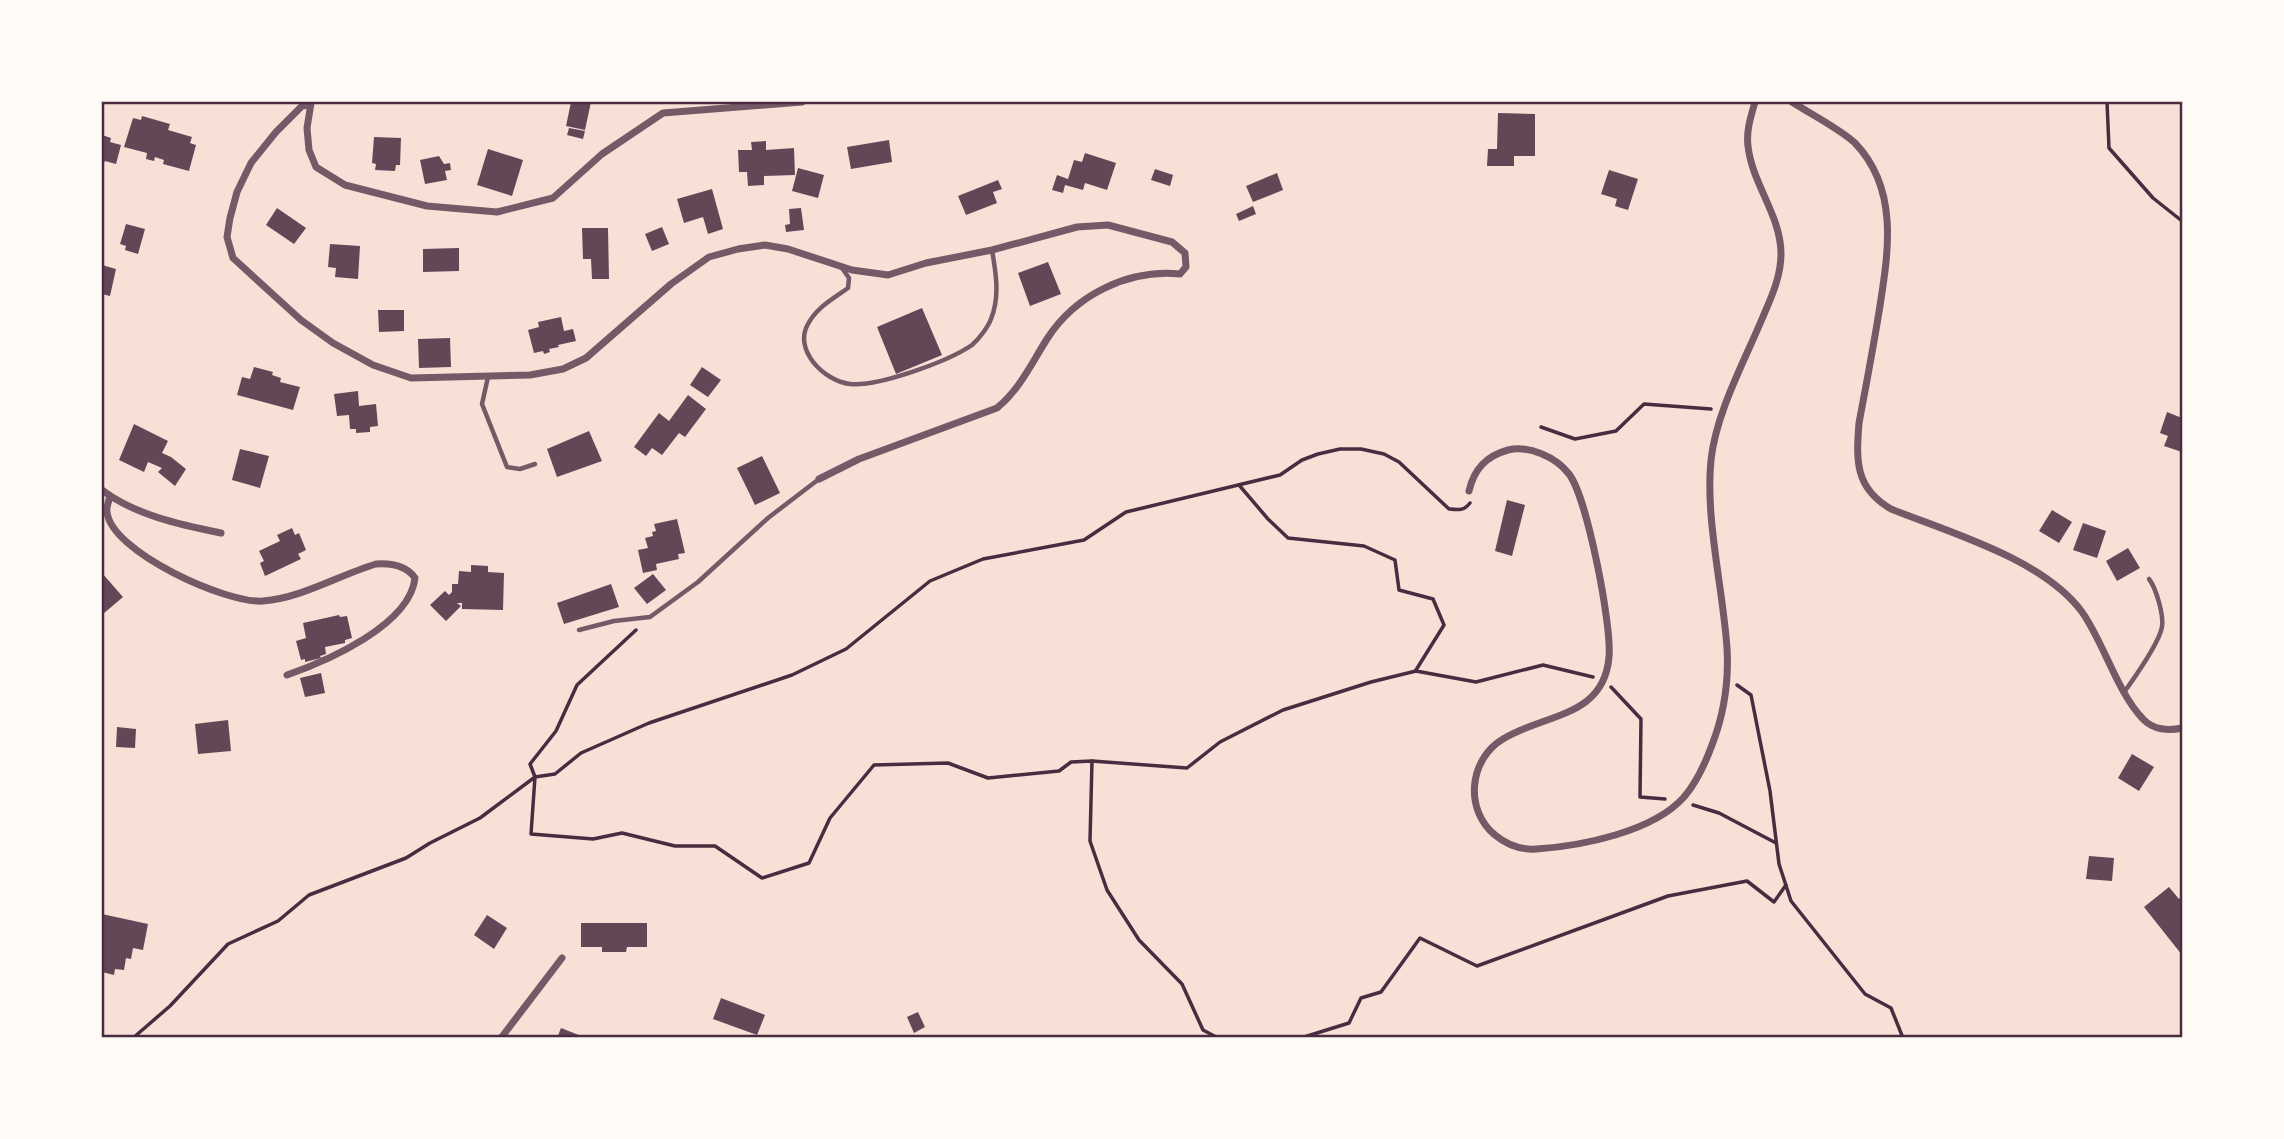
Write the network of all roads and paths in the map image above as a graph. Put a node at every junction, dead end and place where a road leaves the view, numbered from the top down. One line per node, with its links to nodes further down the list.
1 (802, 102): 5 (street)
2 (1755, 102): 24 (street)
3 (1792, 102): 26 (street)
4 (2106, 102): 6 (path)
5 (311, 103): 9 (street)
6 (2182, 221)
7 (992, 250): 8 (street); 8 (lane); 13 (street)
8 (841, 266): 9 (street)
9 (488, 377): 12 (lane)
10 (1712, 410): 11 (path)
11 (1541, 427)
12 (535, 464)
13 (819, 479): 20 (lane)
14 (1239, 485): 16 (path); 22 (path); 29 (path)
15 (102, 490): 17 (street)
16 (1469, 491): 25 (street)
17 (110, 496): 18 (street); 23 (street)
18 (221, 533)
19 (2149, 579): 26 (lane)
20 (650, 617): 21 (lane); 29 (path)
21 (579, 630)
22 (1416, 671): 25 (path); 28 (path)
23 (287, 675)
24 (1727, 677): 30 (street); 31 (path)
25 (1603, 679): 30 (path); 30 (street)
26 (2125, 691): 27 (street)
27 (2182, 728)
28 (1092, 761): 29 (path); 36 (path)
29 (536, 777): 34 (path)
30 (1681, 800): 31 (path)
31 (1776, 843): 32 (path)
32 (1786, 885): 37 (path); 38 (path)
33 (562, 958): 35 (street)
34 (133, 1038)
35 (501, 1038)
36 (1218, 1038)
37 (1301, 1038)
38 (1903, 1038)

